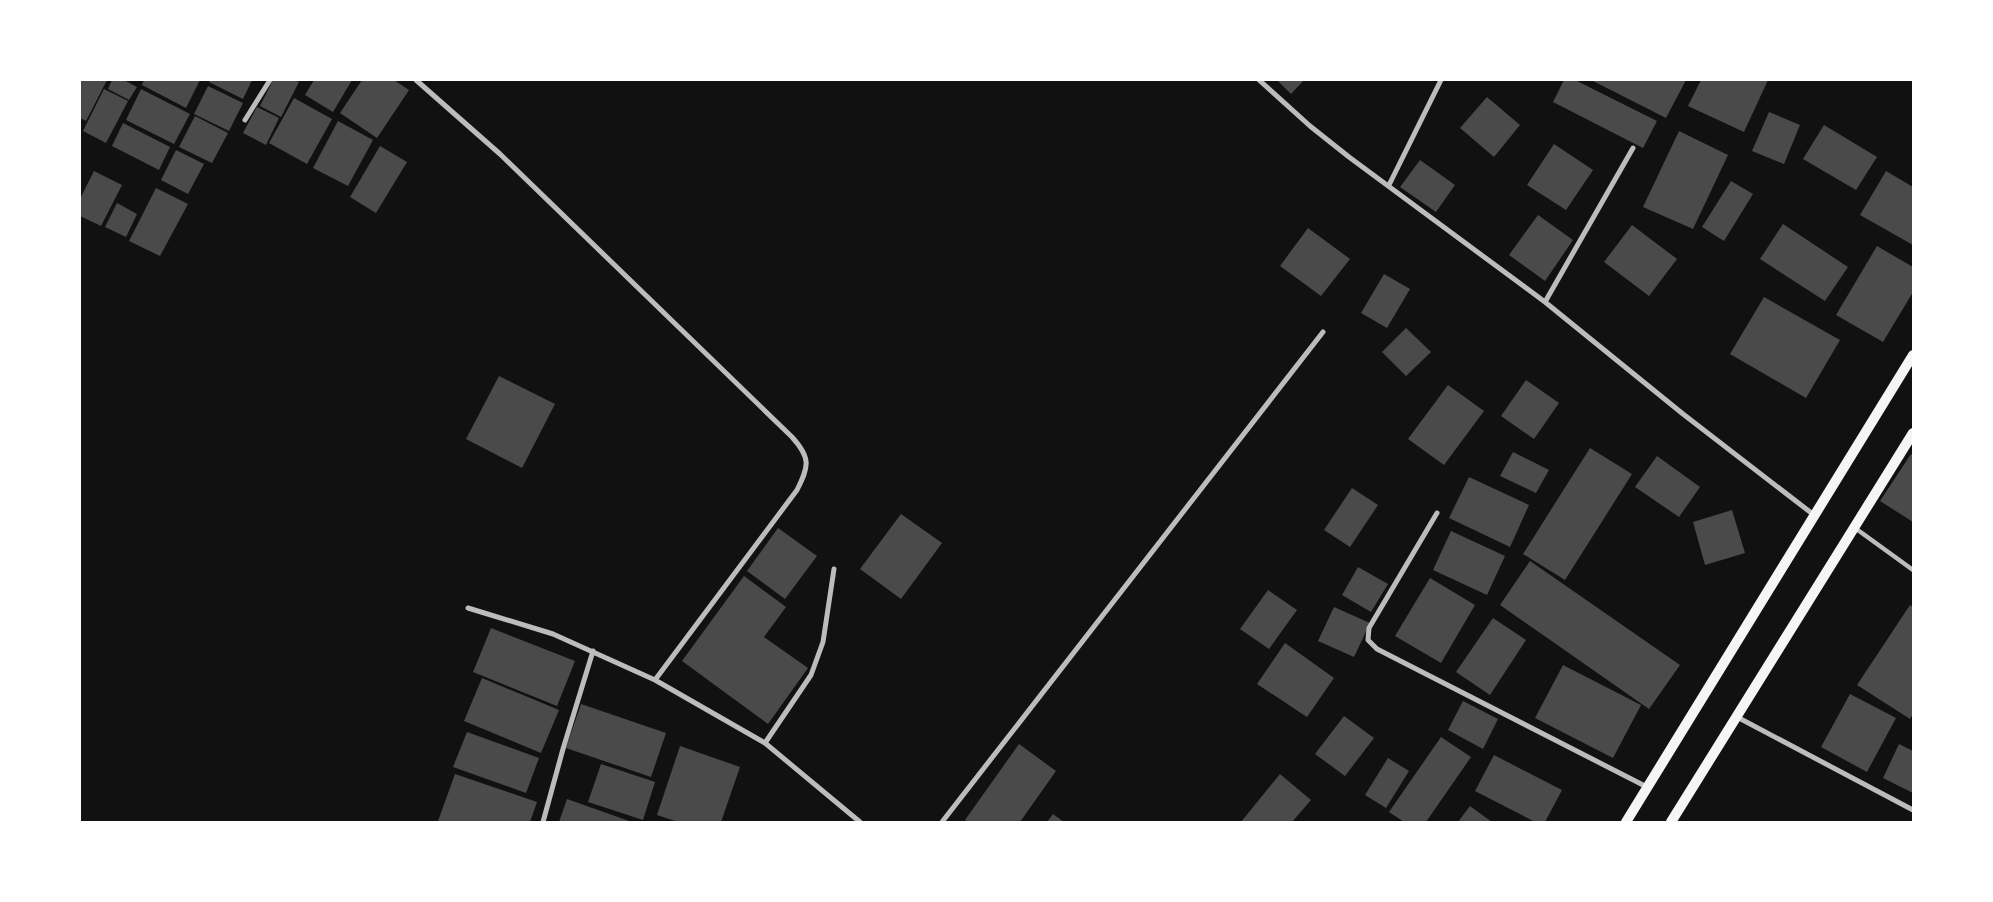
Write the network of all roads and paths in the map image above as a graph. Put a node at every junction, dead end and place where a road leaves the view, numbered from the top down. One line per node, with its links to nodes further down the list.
1 (270, 80): 5 (street)
2 (416, 80): 19 (street)
3 (1259, 80): 7 (street)
4 (1441, 80): 7 (street)
5 (246, 120)
6 (1633, 148): 8 (street)
7 (1389, 185): 8 (street)
8 (1545, 302): 13 (street)
9 (1323, 332): 26 (street)
10 (1913, 355): 13 (main road)
11 (1913, 433): 14 (main road)
12 (1437, 513): 22 (street)
13 (1814, 515): 22 (main road)
14 (1854, 528): 16 (street); 20 (main road)
15 (834, 569): 21 (street)
16 (1913, 570)
17 (468, 608): 18 (street)
18 (594, 651): 19 (street); 24 (street)
19 (655, 680): 21 (street)
20 (1737, 717): 23 (street); 28 (main road)
21 (765, 743): 25 (street)
22 (1648, 787): 27 (main road)
23 (1913, 810)
24 (543, 822)
25 (860, 822)
26 (942, 822)
27 (1626, 822)
28 (1671, 822)

